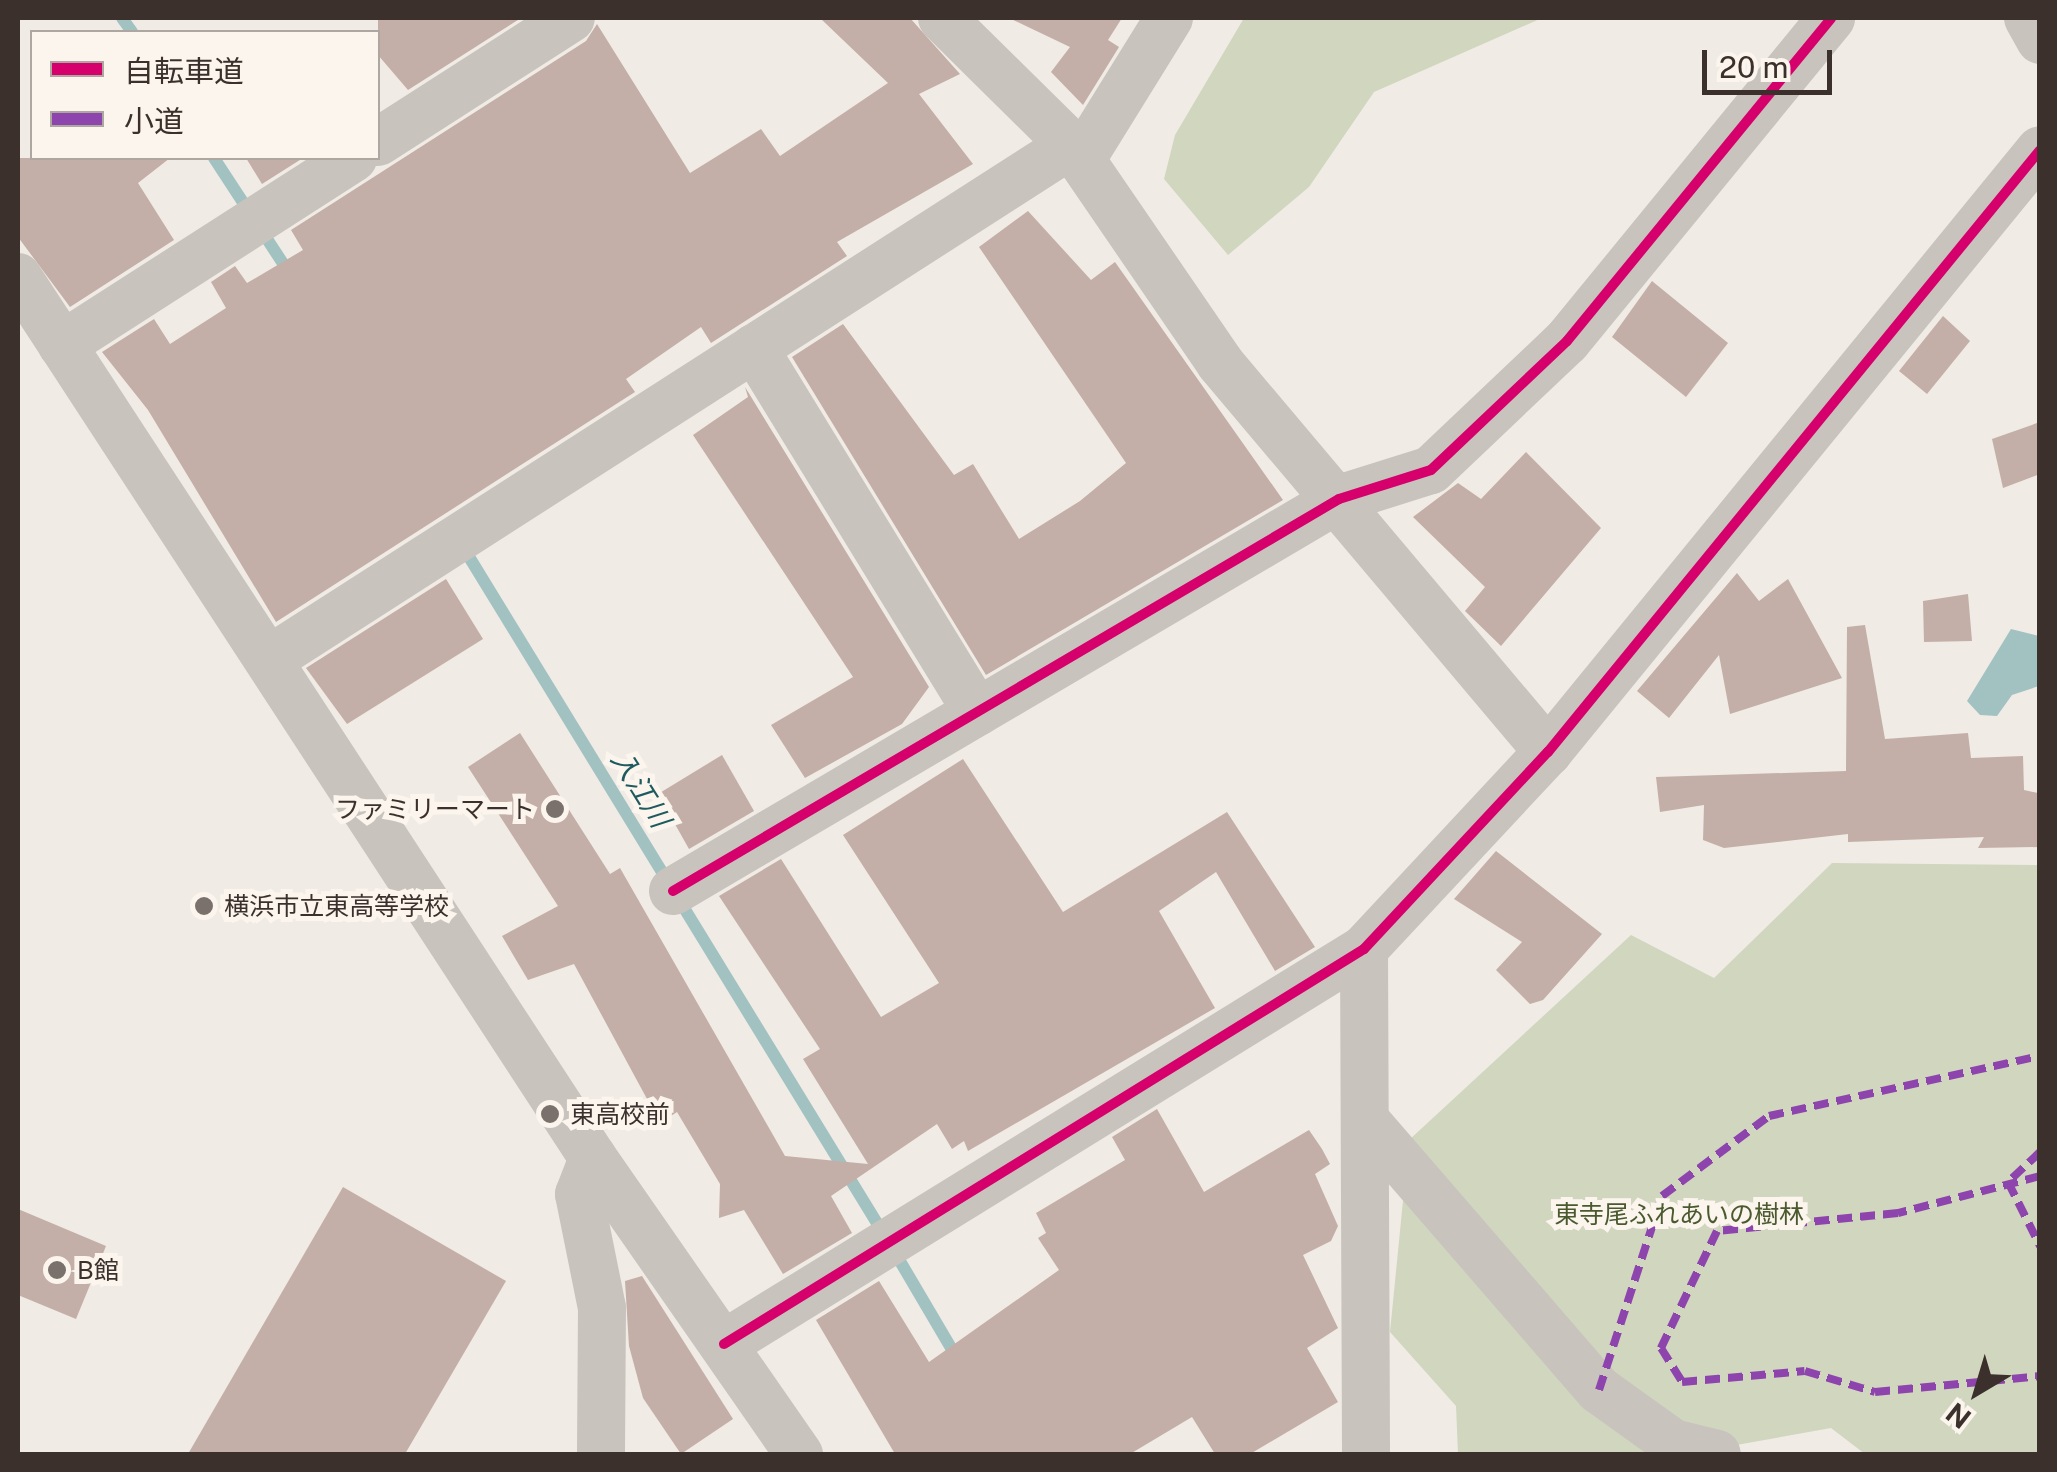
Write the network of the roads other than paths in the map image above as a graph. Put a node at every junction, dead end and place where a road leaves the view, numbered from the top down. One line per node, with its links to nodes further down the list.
1 (571, 18): 7 (street)
2 (942, 18): 9 (street)
3 (1168, 18): 9 (street)
4 (1831, 18): 14 (street)
5 (2028, 18): 6 (street)
6 (2040, 40)
7 (380, 141)
8 (2040, 150): 17 (street)
9 (1076, 152): 13 (street); 14 (street)
10 (350, 160): 12 (street)
11 (18, 277): 12 (street)
12 (62, 345): 15 (street)
13 (754, 348): 15 (street); 16 (street)
14 (1339, 499): 16 (street); 17 (street)
15 (270, 659): 21 (street)
16 (977, 712): 18 (street)
17 (1548, 752): 19 (street)
18 (673, 891)
19 (1364, 949): 20 (street); 22 (street)
20 (1365, 1120): 25 (street); 26 (street)
21 (593, 1158): 22 (street); 23 (street)
22 (724, 1344): 24 (street)
23 (601, 1454)
24 (799, 1454)
25 (1366, 1454)
26 (1718, 1454)

